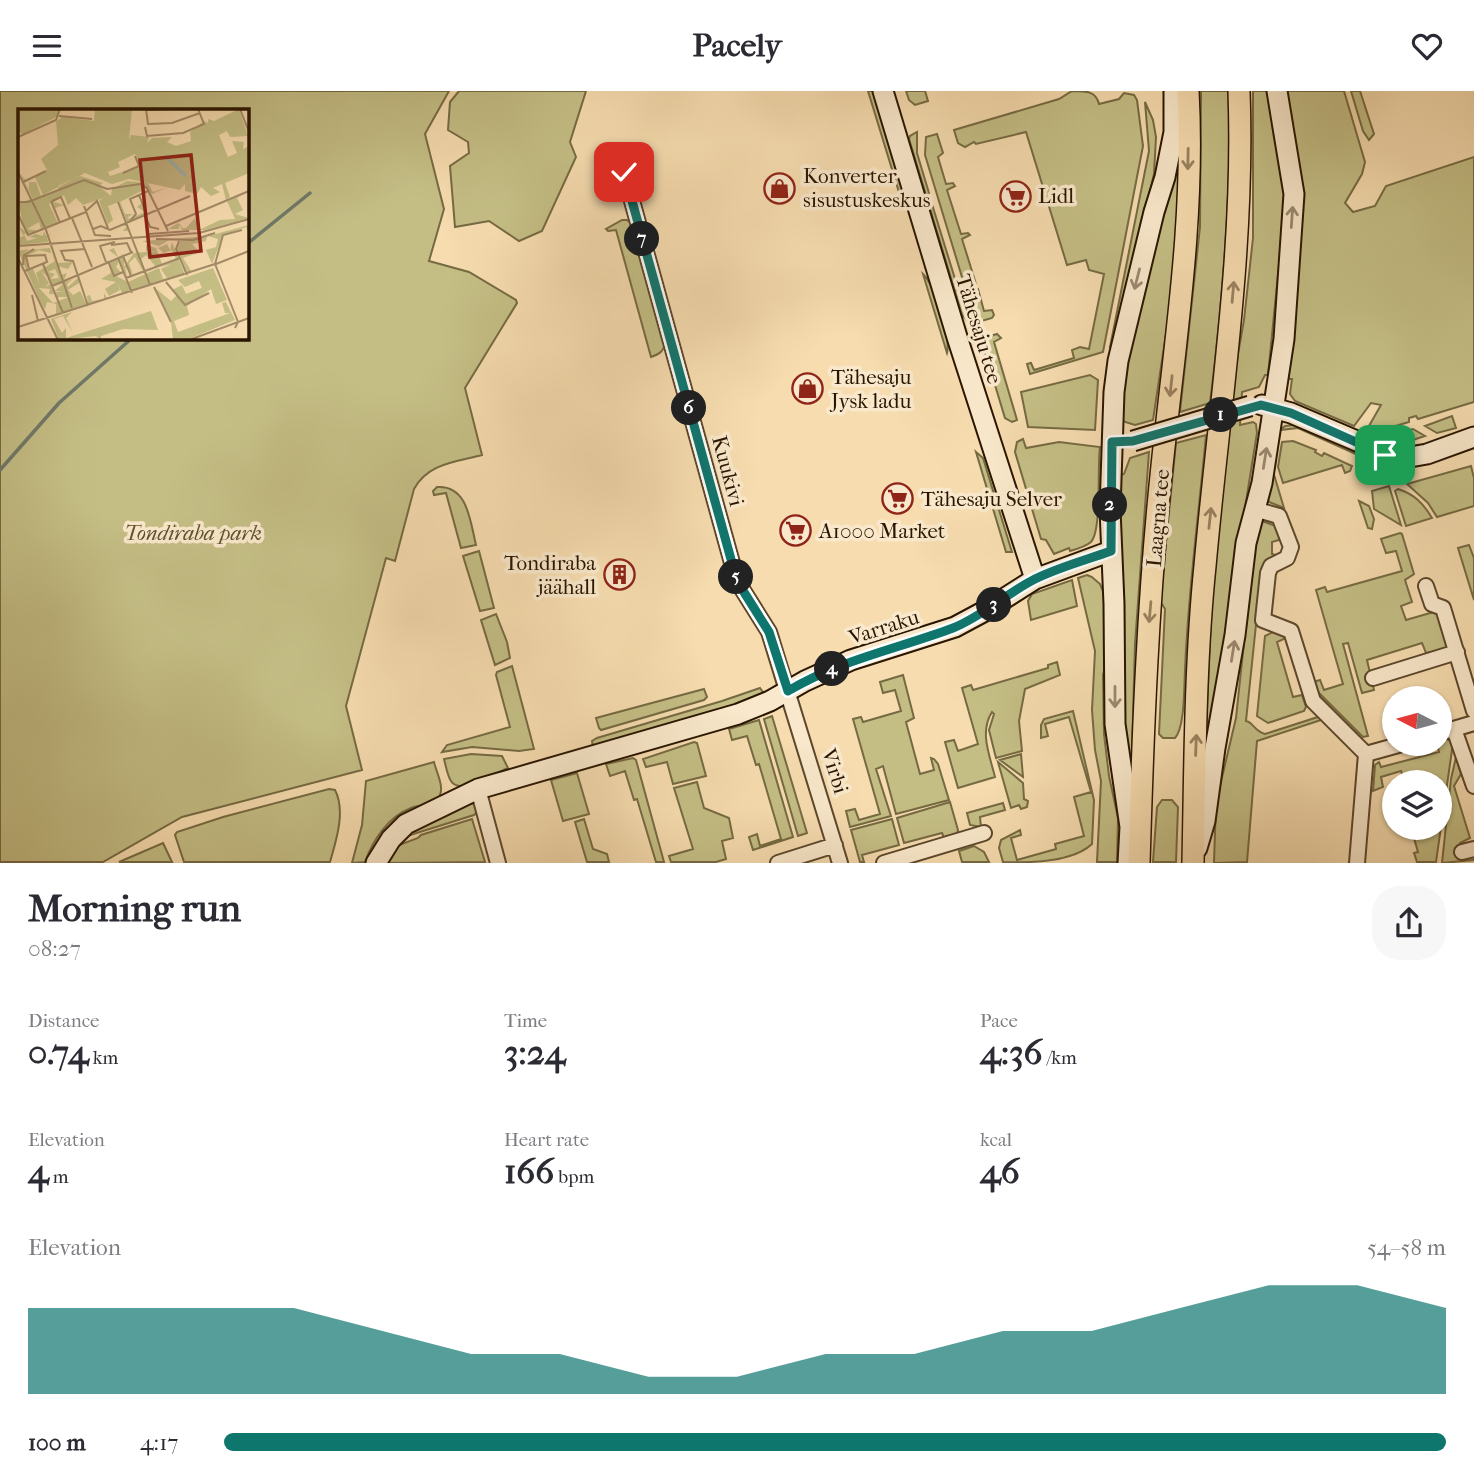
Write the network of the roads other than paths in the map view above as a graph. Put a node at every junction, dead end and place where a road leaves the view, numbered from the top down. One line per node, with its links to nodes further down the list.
1 (883, 91): 12 (street, Tähesaju tee)
2 (1174, 91): 9 (street, one-way to 9)
3 (1188, 91): 33 (main road, Laagna tee, one-way to 33)
4 (1239, 91): 34 (main road, one-way to 4)
5 (1277, 91): 7 (street, one-way to 5)
6 (624, 172): 16 (street, Kuukivi)
7 (1273, 407): 8 (street); 9 (street, bridge); 10 (street, one-way to 7)
8 (1474, 437)
9 (1112, 442): 11 (street)
10 (1254, 509): 22 (street); 34 (street, one-way to 10)
11 (1111, 551): 12 (street, Varraku); 32 (street, one-way to 32)
12 (1035, 579): 16 (street, Varraku)
13 (1426, 586): 14 (street)
14 (1457, 652): 15 (street); 17 (street)
15 (1373, 678)
16 (788, 691): 24 (street, Varraku); 26 (street, Virbi)
17 (1474, 711)
18 (1474, 723): 19 (street)
19 (1452, 730)
20 (1452, 741): 23 (street)
21 (1382, 750): 22 (street)
22 (1366, 754): 35 (street)
23 (1474, 786)
24 (478, 789): 27 (street, Varraku); 28 (street)
25 (984, 833): 31 (street)
26 (835, 845): 29 (street); 30 (street, Virbi)
27 (376, 863)
28 (498, 863)
29 (778, 863)
30 (840, 863)
31 (884, 863)
32 (1128, 863)
33 (1139, 863)
34 (1193, 863)
35 (1357, 863)

